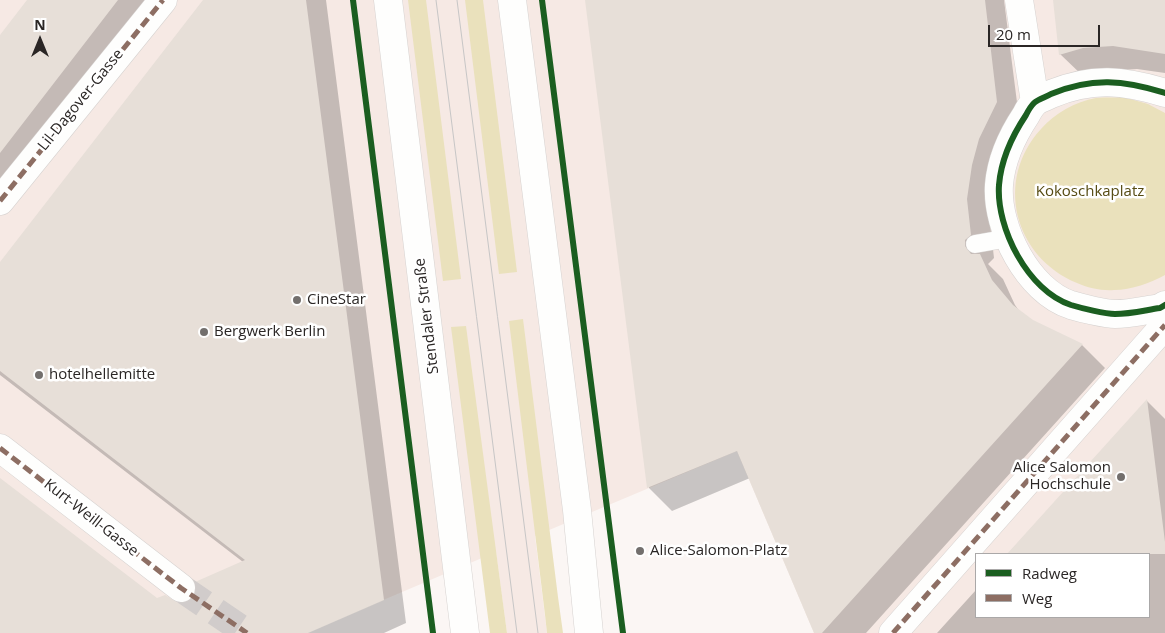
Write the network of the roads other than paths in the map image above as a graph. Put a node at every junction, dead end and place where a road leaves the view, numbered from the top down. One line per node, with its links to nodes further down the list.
1 (163, 0): 7 (street, Lil-Dagover-Gasse)
2 (388, 0): 14 (street, Stendaler Straße)
3 (512, 0): 15 (street)
4 (1019, 0): 6 (street)
5 (1165, 93): 6 (street)
6 (1035, 102): 8 (street)
7 (0, 201)
8 (1008, 238): 9 (lane); 10 (street)
9 (975, 244)
10 (1165, 305)
11 (1165, 325): 16 (street)
12 (0, 448): 13 (street, Kurt-Weill-Gasse)
13 (181, 588)
14 (465, 633)
15 (590, 633)
16 (893, 633)

